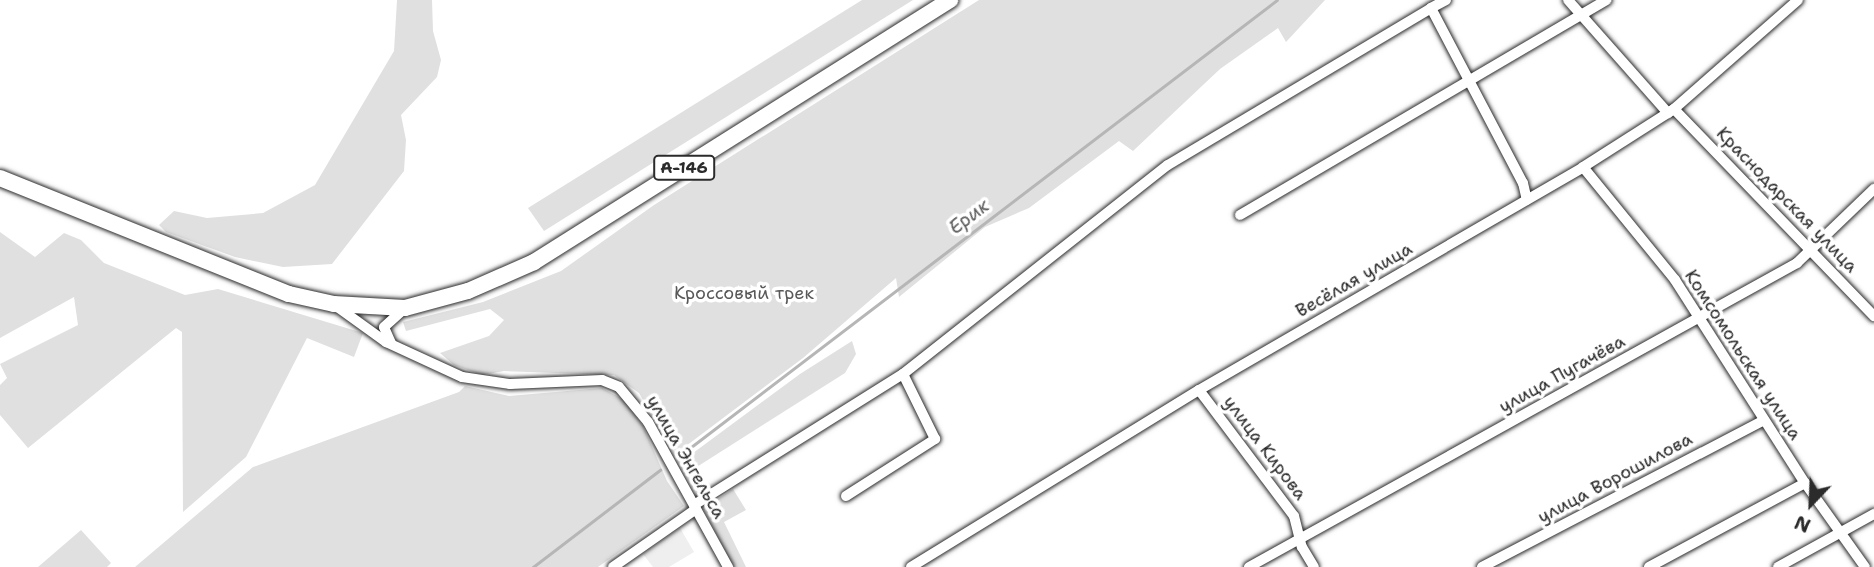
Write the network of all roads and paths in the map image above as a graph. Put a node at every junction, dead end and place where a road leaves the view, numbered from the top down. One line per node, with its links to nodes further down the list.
1 (950, 0): 17 (highway, А-146)
2 (1446, 0): 6 (street)
3 (1568, 0): 7 (street, Краснодарская улица)
4 (1606, 0): 7 (street)
5 (1798, 0): 9 (street, Весёлая улица)
6 (1431, 8): 8 (street); 21 (street)
7 (1584, 17): 8 (street); 9 (street, Краснодарская улица)
8 (1470, 82): 13 (street); 14 (street)
9 (1671, 111): 10 (street, Весёлая улица); 15 (street, Краснодарская улица)
10 (1583, 167): 13 (street, Весёлая улица); 19 (street, Комсомольская улица)
11 (0, 178): 16 (highway, А-146)
12 (1874, 189): 15 (street, улица Пугачёва)
13 (1527, 200): 22 (street, Весёлая улица)
14 (1240, 215)
15 (1810, 252): 18 (street, Краснодарская улица); 19 (street, улица Пугачёва)
16 (334, 304): 17 (highway, А-146); 20 (street, улица Энгельса)
17 (405, 308): 20 (street)
18 (1874, 316)
19 (1701, 317): 23 (street, Комсомольская улица); 29 (street, улица Пугачёва)
20 (396, 348): 26 (street, улица Энгельса)
21 (904, 374): 25 (street); 26 (street)
22 (1199, 390): 29 (street, улица Кирова); 32 (street, Весёлая улица)
23 (1764, 420): 24 (street, Комсомольская улица); 35 (street, улица Ворошилова)
24 (1805, 483): 28 (street, Комсомольская улица); 36 (street)
25 (846, 496)
26 (695, 507): 30 (street); 31 (street, улица Энгельса)
27 (1874, 514): 28 (street)
28 (1839, 534): 37 (street); 38 (street, Комсомольская улица)
29 (1302, 538): 33 (street, улица Пугачёва); 34 (street, улица Кирова)
30 (613, 567)
31 (729, 567)
32 (911, 567)
33 (1249, 567)
34 (1314, 567)
35 (1482, 567)
36 (1649, 567)
37 (1778, 567)
38 (1865, 567)

